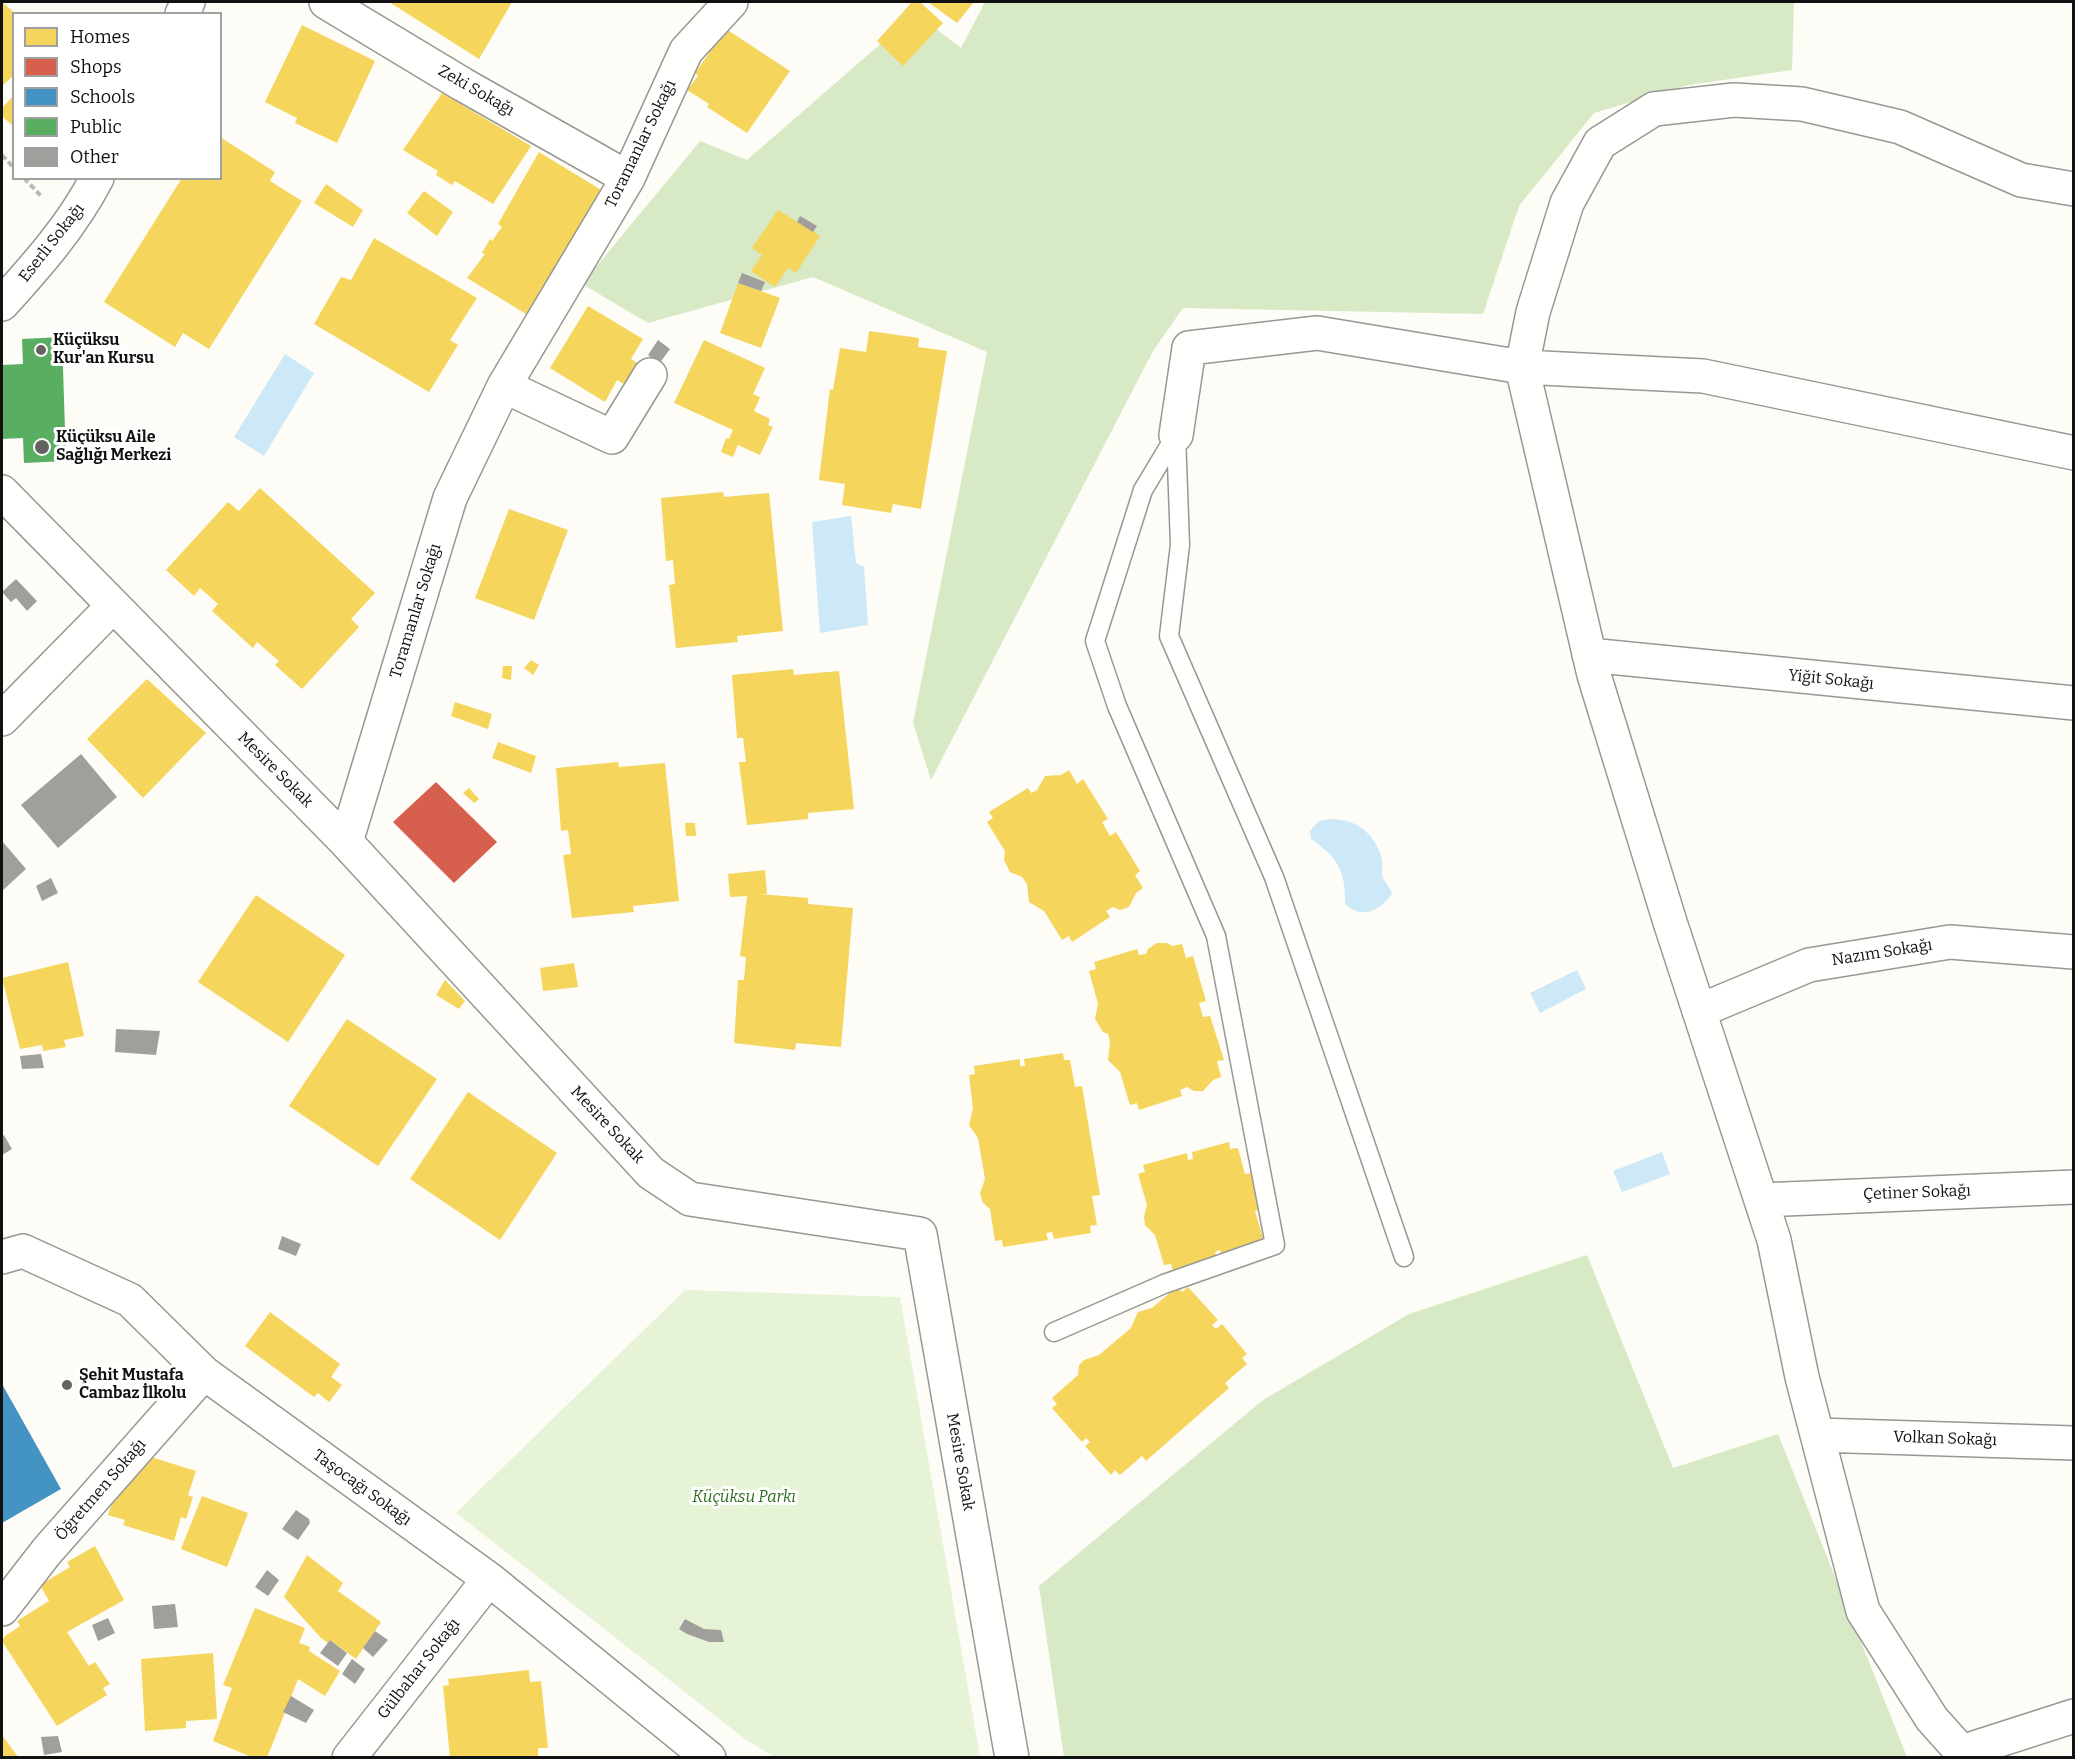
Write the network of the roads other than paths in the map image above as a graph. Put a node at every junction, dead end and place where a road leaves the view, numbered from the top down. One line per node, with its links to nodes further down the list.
1 (326, 2): 3 (street, Zeki Sokağı)
2 (731, 2): 3 (street, Toramanlar Sokağı)
3 (628, 178): 9 (street, Toramanlar Sokağı)
4 (96, 180): 6 (street, Eserli Sokağı)
5 (2073, 189): 7 (street)
6 (2, 304)
7 (1522, 367): 10 (street); 11 (street); 14 (street)
8 (650, 375): 9 (street)
9 (504, 386): 17 (street, Toramanlar Sokağı)
10 (1176, 435): 23 (lane); 24 (lane)
11 (2073, 453)
12 (2, 492): 13 (street, Mesire Sokak)
13 (113, 606): 16 (street); 17 (street, Mesire Sokak)
14 (1589, 655): 15 (street, Yiğit Sokağı); 19 (street)
15 (2073, 703)
16 (2, 719)
17 (346, 842): 34 (street, Mesire Sokak)
18 (2073, 952): 19 (street, Nazım Sokağı)
19 (1699, 1011): 21 (street)
20 (2073, 1187): 21 (street, Çetiner Sokağı)
21 (1761, 1200): 26 (street)
22 (2, 1257): 25 (street, Taşocağı Sokağı)
23 (1404, 1257)
24 (1054, 1332)
25 (204, 1373): 28 (street, Taşocağı Sokağı); 29 (street, Öğretmen Sokağı)
26 (1817, 1435): 27 (street, Volkan Sokağı); 31 (street)
27 (2073, 1443)
28 (489, 1579): 32 (street, Gülbahar Sokağı); 33 (street, Taşocağı Sokağı)
29 (2, 1609)
30 (2073, 1716): 31 (street)
31 (1965, 1755)
32 (349, 1758)
33 (710, 1758)
34 (1012, 1758)

